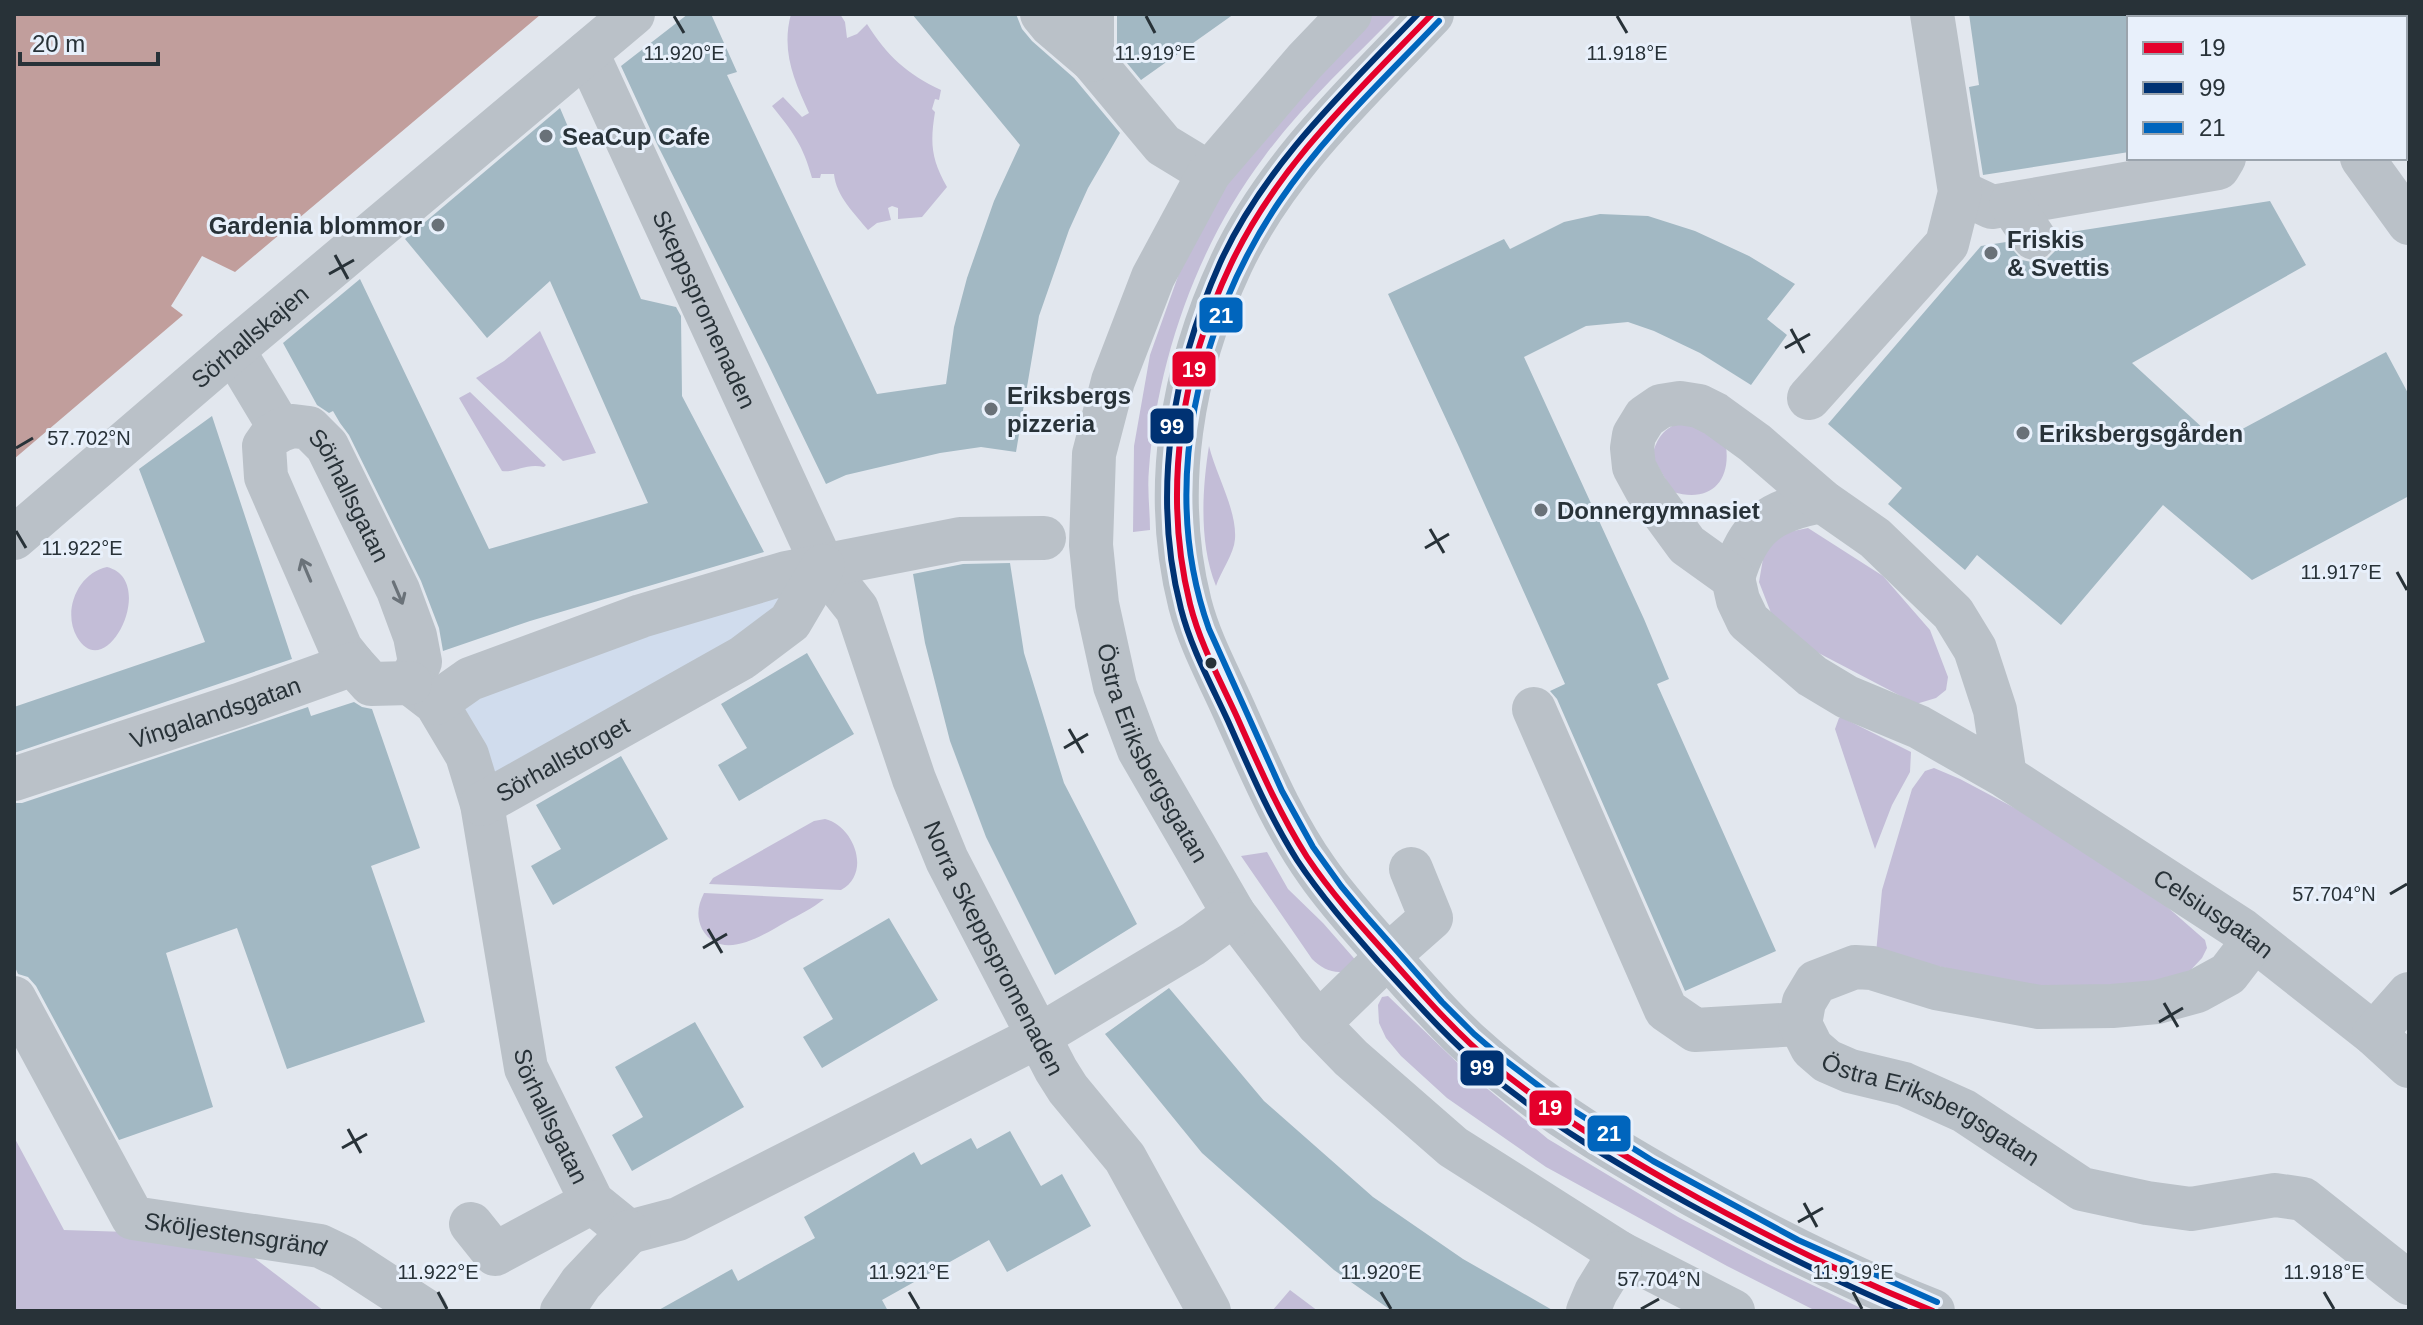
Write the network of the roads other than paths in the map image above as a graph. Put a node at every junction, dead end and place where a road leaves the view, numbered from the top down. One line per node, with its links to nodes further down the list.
1 (633, 14): 7 (street, Sörhallskajen)
2 (1042, 14): 8 (street)
3 (1092, 14): 8 (street)
4 (1350, 14): 10 (street, Östra Eriksbergsgatan)
5 (1432, 14): 29 (street)
6 (1932, 14): 11 (street)
7 (587, 53): 12 (street, Sörhallskajen); 18 (street, Skeppspromenaden)
8 (1092, 60): 10 (street)
9 (2204, 163): 11 (street)
10 (1209, 173): 27 (street, Östra Eriksbergsgatan)
11 (1960, 192): 13 (street)
12 (233, 350): 14 (street, Sörhallsgatan); 16 (street, Sörhallskajen)
13 (1809, 398)
14 (281, 430): 20 (street, Sörhallsgatan, one-way to 14); 21 (street, Sörhallsgatan, one-way to 21)
15 (1822, 501): 19 (street); 19 (street); 23 (street)
16 (14, 538)
17 (1044, 538): 18 (street)
18 (823, 566): 21 (street); 25 (street, Sörhallstorget); 35 (street, Norra Skeppspromenaden)
19 (1733, 578): 23 (street, Celsiusgatan)
20 (353, 664): 21 (street); 24 (street, Vingalandsgatan)
21 (423, 693): 25 (street, Sörhallsgatan)
22 (1534, 709): 33 (street)
23 (2005, 776): 28 (street, Celsiusgatan)
24 (14, 779)
25 (482, 804): 37 (street, Sörhallsgatan)
26 (1411, 869): 29 (street)
27 (1234, 914): 32 (street, Östra Eriksbergsgatan); 35 (street)
28 (2254, 940): 33 (street, Östra Eriksbergsgatan); 34 (street, Celsiusgatan)
29 (1388, 956): 32 (street); 47 (street)
30 (2409, 994): 34 (street)
31 (14, 998): 42 (street, Sköljestensgränd)
32 (1318, 1024): 40 (street, Östra Eriksbergsgatan)
33 (1800, 1024): 41 (street, Östra Eriksbergsgatan)
34 (2374, 1034): 36 (street, Celsiusgatan)
35 (1039, 1036): 39 (street); 44 (street, Norra Skeppspromenaden)
36 (2409, 1066)
37 (592, 1202): 38 (street); 39 (street, Sörhallsgatan)
38 (471, 1224)
39 (629, 1232): 43 (street)
40 (1620, 1253): 45 (street); 46 (street, Östra Eriksbergsgatan)
41 (2409, 1283)
42 (426, 1311)
43 (562, 1311)
44 (1209, 1311)
45 (1588, 1311)
46 (1733, 1311)
47 (1933, 1311)

